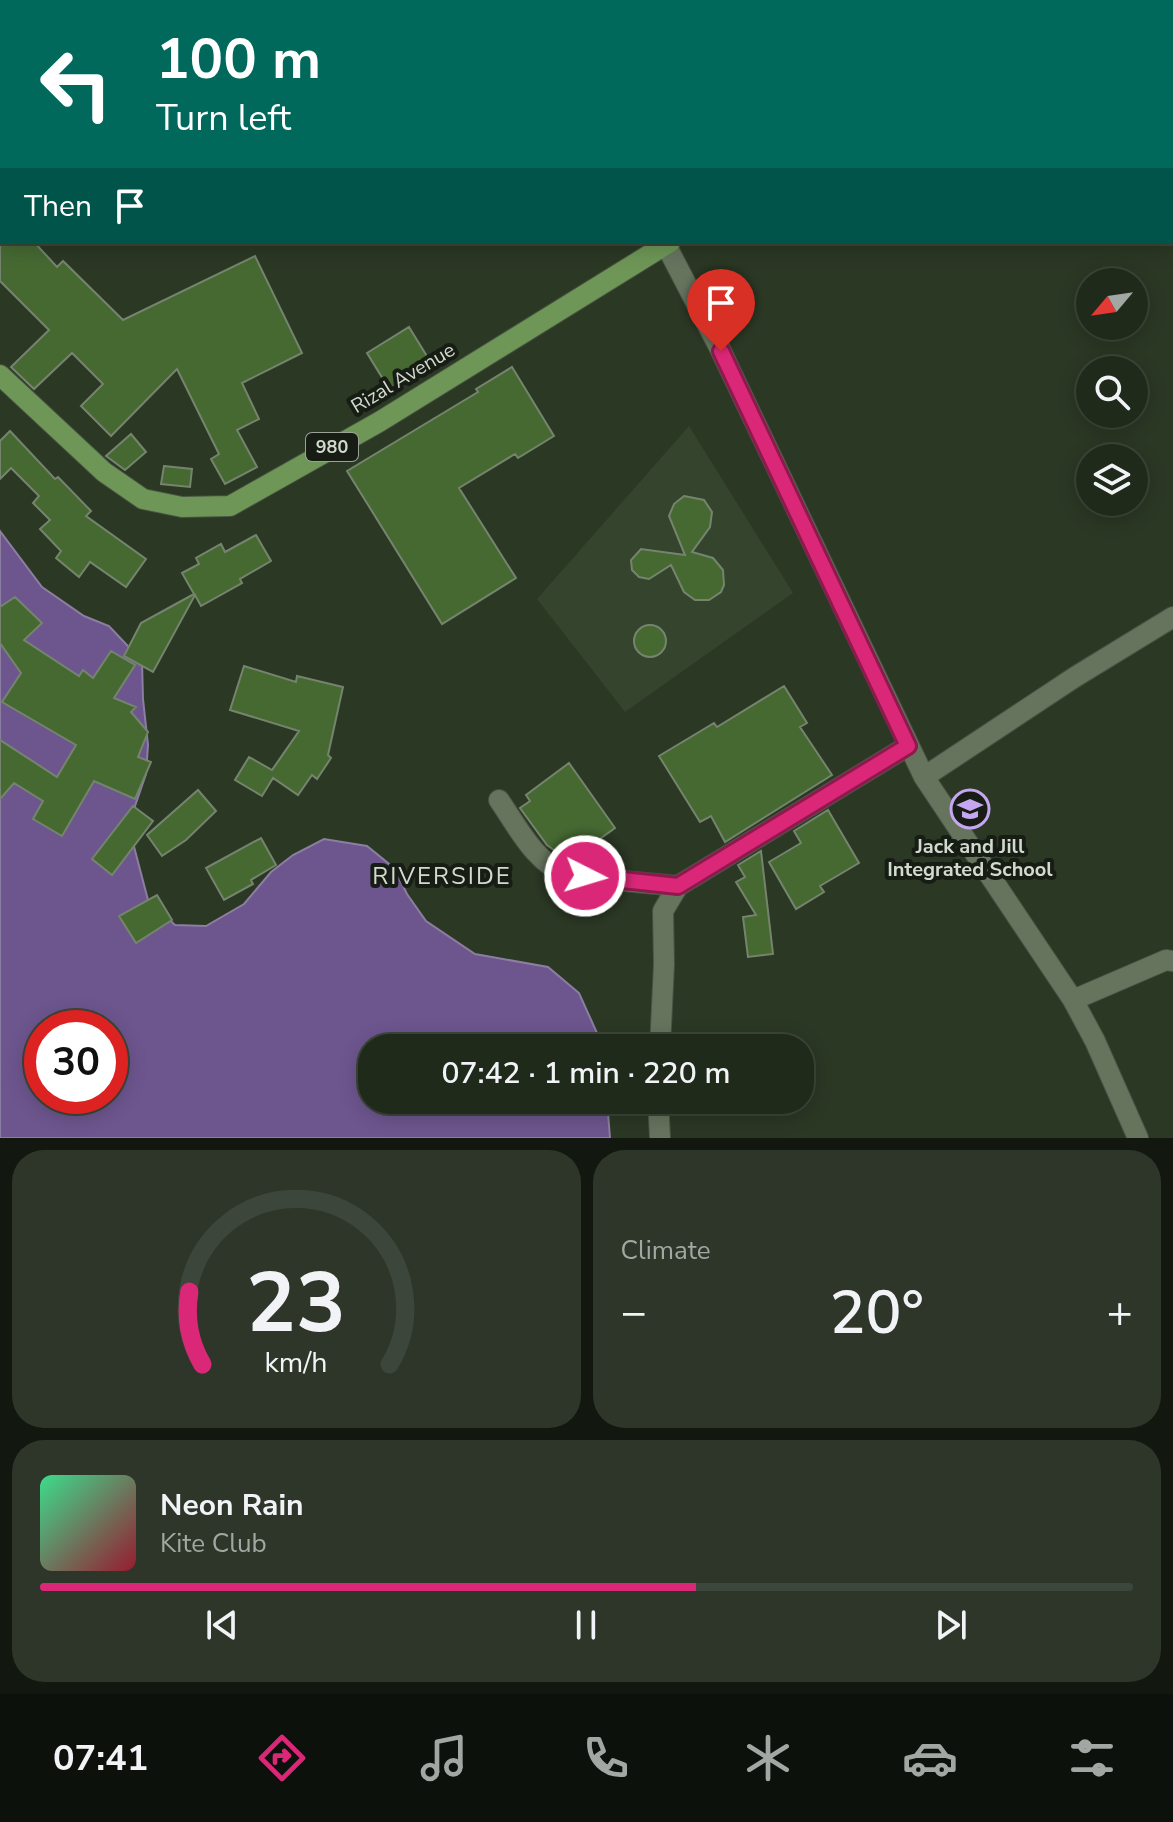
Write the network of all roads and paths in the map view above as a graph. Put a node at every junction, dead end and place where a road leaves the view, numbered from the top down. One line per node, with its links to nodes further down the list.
1 (666, 244): 3 (main road, Rizal Avenue / 980)
2 (668, 244): 5 (street)
3 (0, 375)
4 (1173, 617): 6 (street)
5 (908, 746): 6 (street); 8 (street)
6 (924, 777): 10 (street)
7 (499, 800): 8 (street)
8 (678, 886): 11 (street)
9 (1171, 958): 10 (street)
10 (1073, 1000): 14 (street)
11 (661, 1034)
12 (659, 1114): 13 (street)
13 (660, 1138)
14 (1138, 1138)

